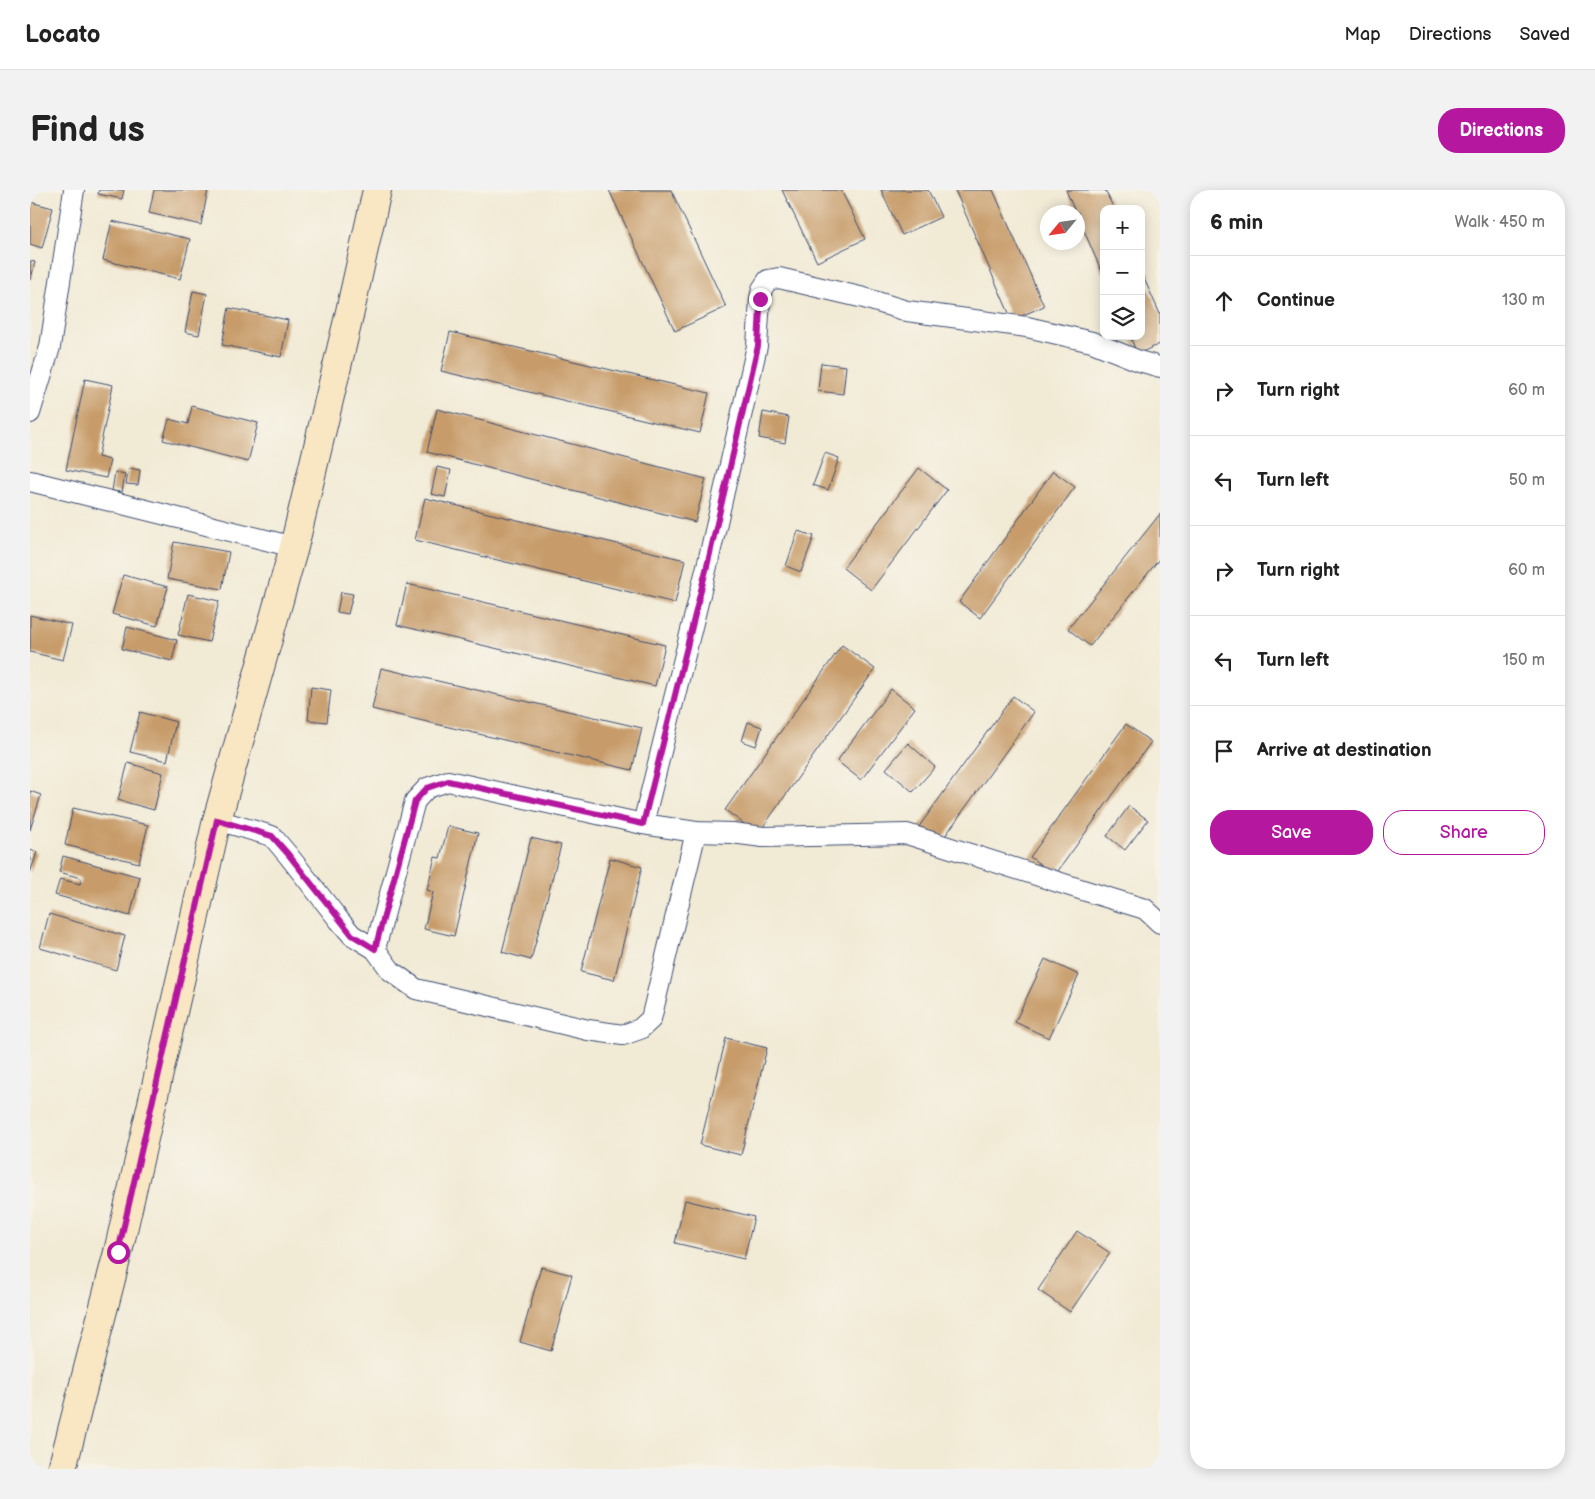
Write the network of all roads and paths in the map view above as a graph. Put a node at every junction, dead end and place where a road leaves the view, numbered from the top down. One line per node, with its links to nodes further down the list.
1 (74, 190): 4 (street)
2 (377, 190): 6 (main road)
3 (1160, 367): 8 (street)
4 (30, 413)
5 (30, 482): 6 (street)
6 (294, 547): 7 (main road)
7 (217, 820): 11 (street); 12 (main road)
8 (643, 824): 9 (street); 11 (street)
9 (696, 832): 10 (street); 11 (street)
10 (1160, 923)
11 (375, 949)
12 (62, 1469)

